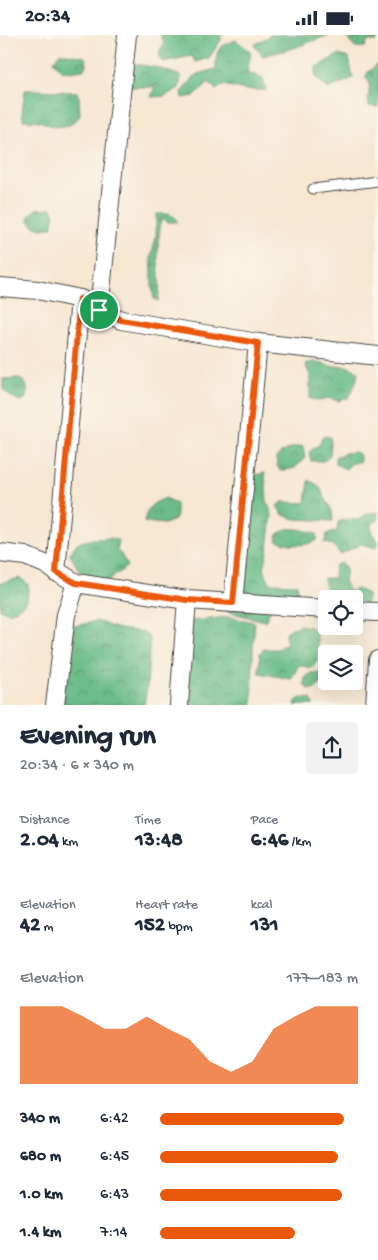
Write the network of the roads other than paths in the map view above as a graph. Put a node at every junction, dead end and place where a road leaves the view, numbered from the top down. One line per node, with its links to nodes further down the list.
1 (127, 35): 6 (street)
2 (378, 181): 3 (lane)
3 (313, 189)
4 (0, 287): 5 (street)
5 (80, 299): 6 (street); 10 (street)
6 (99, 310): 7 (street)
7 (258, 343): 8 (street); 13 (street)
8 (378, 356)
9 (0, 553): 10 (street)
10 (56, 572): 11 (street)
11 (76, 583): 12 (street); 18 (street)
12 (187, 600): 13 (street); 19 (street)
13 (233, 603): 14 (street)
14 (318, 608)
15 (363, 611): 16 (street)
16 (378, 612)
17 (378, 660): 20 (street)
18 (55, 705)
19 (179, 705)
20 (375, 705)

